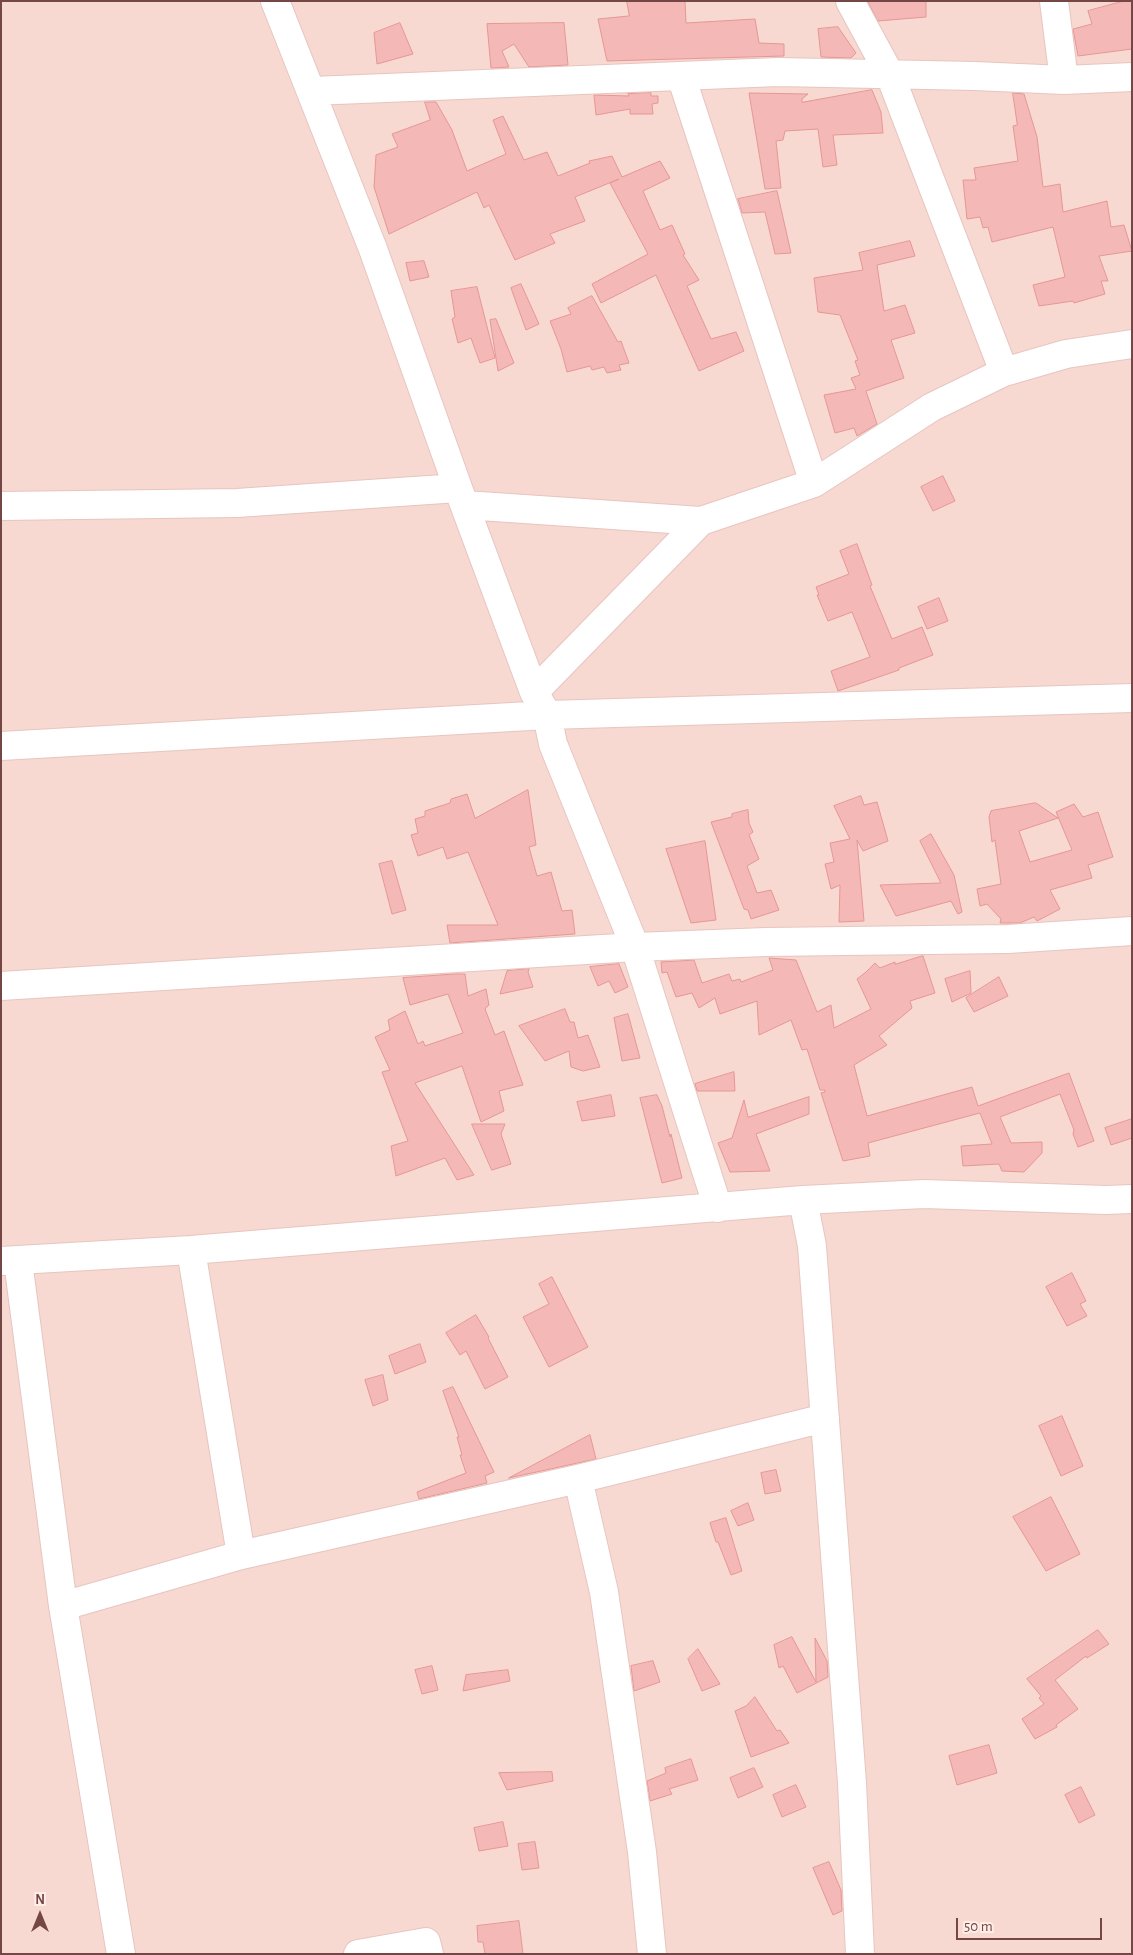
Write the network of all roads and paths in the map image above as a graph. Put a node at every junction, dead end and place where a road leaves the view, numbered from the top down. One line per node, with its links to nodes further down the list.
1 (274, 1): 8 (street)
2 (850, 1): 4 (street)
3 (1054, 1): 7 (street)
4 (890, 75): 5 (street); 7 (street); 10 (street)
5 (682, 76): 8 (street); 11 (street)
6 (1132, 77): 7 (street)
7 (1064, 80)
8 (312, 91): 12 (street)
9 (1132, 344): 10 (street)
10 (1004, 372): 11 (street)
11 (814, 483): 14 (street)
12 (461, 496): 13 (street); 14 (street); 16 (street)
13 (1, 506)
14 (702, 521): 16 (street)
15 (1132, 698): 16 (street)
16 (541, 704): 17 (street); 19 (street)
17 (1, 746)
18 (1132, 932): 19 (street)
19 (635, 946): 20 (street); 23 (street)
20 (1, 986)
21 (1132, 1198): 22 (street)
22 (802, 1200): 23 (street); 26 (street)
23 (718, 1208): 24 (street)
24 (191, 1250): 25 (street); 28 (street)
25 (9, 1261): 29 (street)
26 (825, 1418): 27 (street); 34 (street)
27 (578, 1479): 28 (street); 33 (street)
28 (241, 1555): 29 (street)
29 (63, 1606): 30 (street)
30 (121, 1954)
31 (358, 1954): 32 (street)
32 (429, 1954)
33 (652, 1954)
34 (860, 1954)

